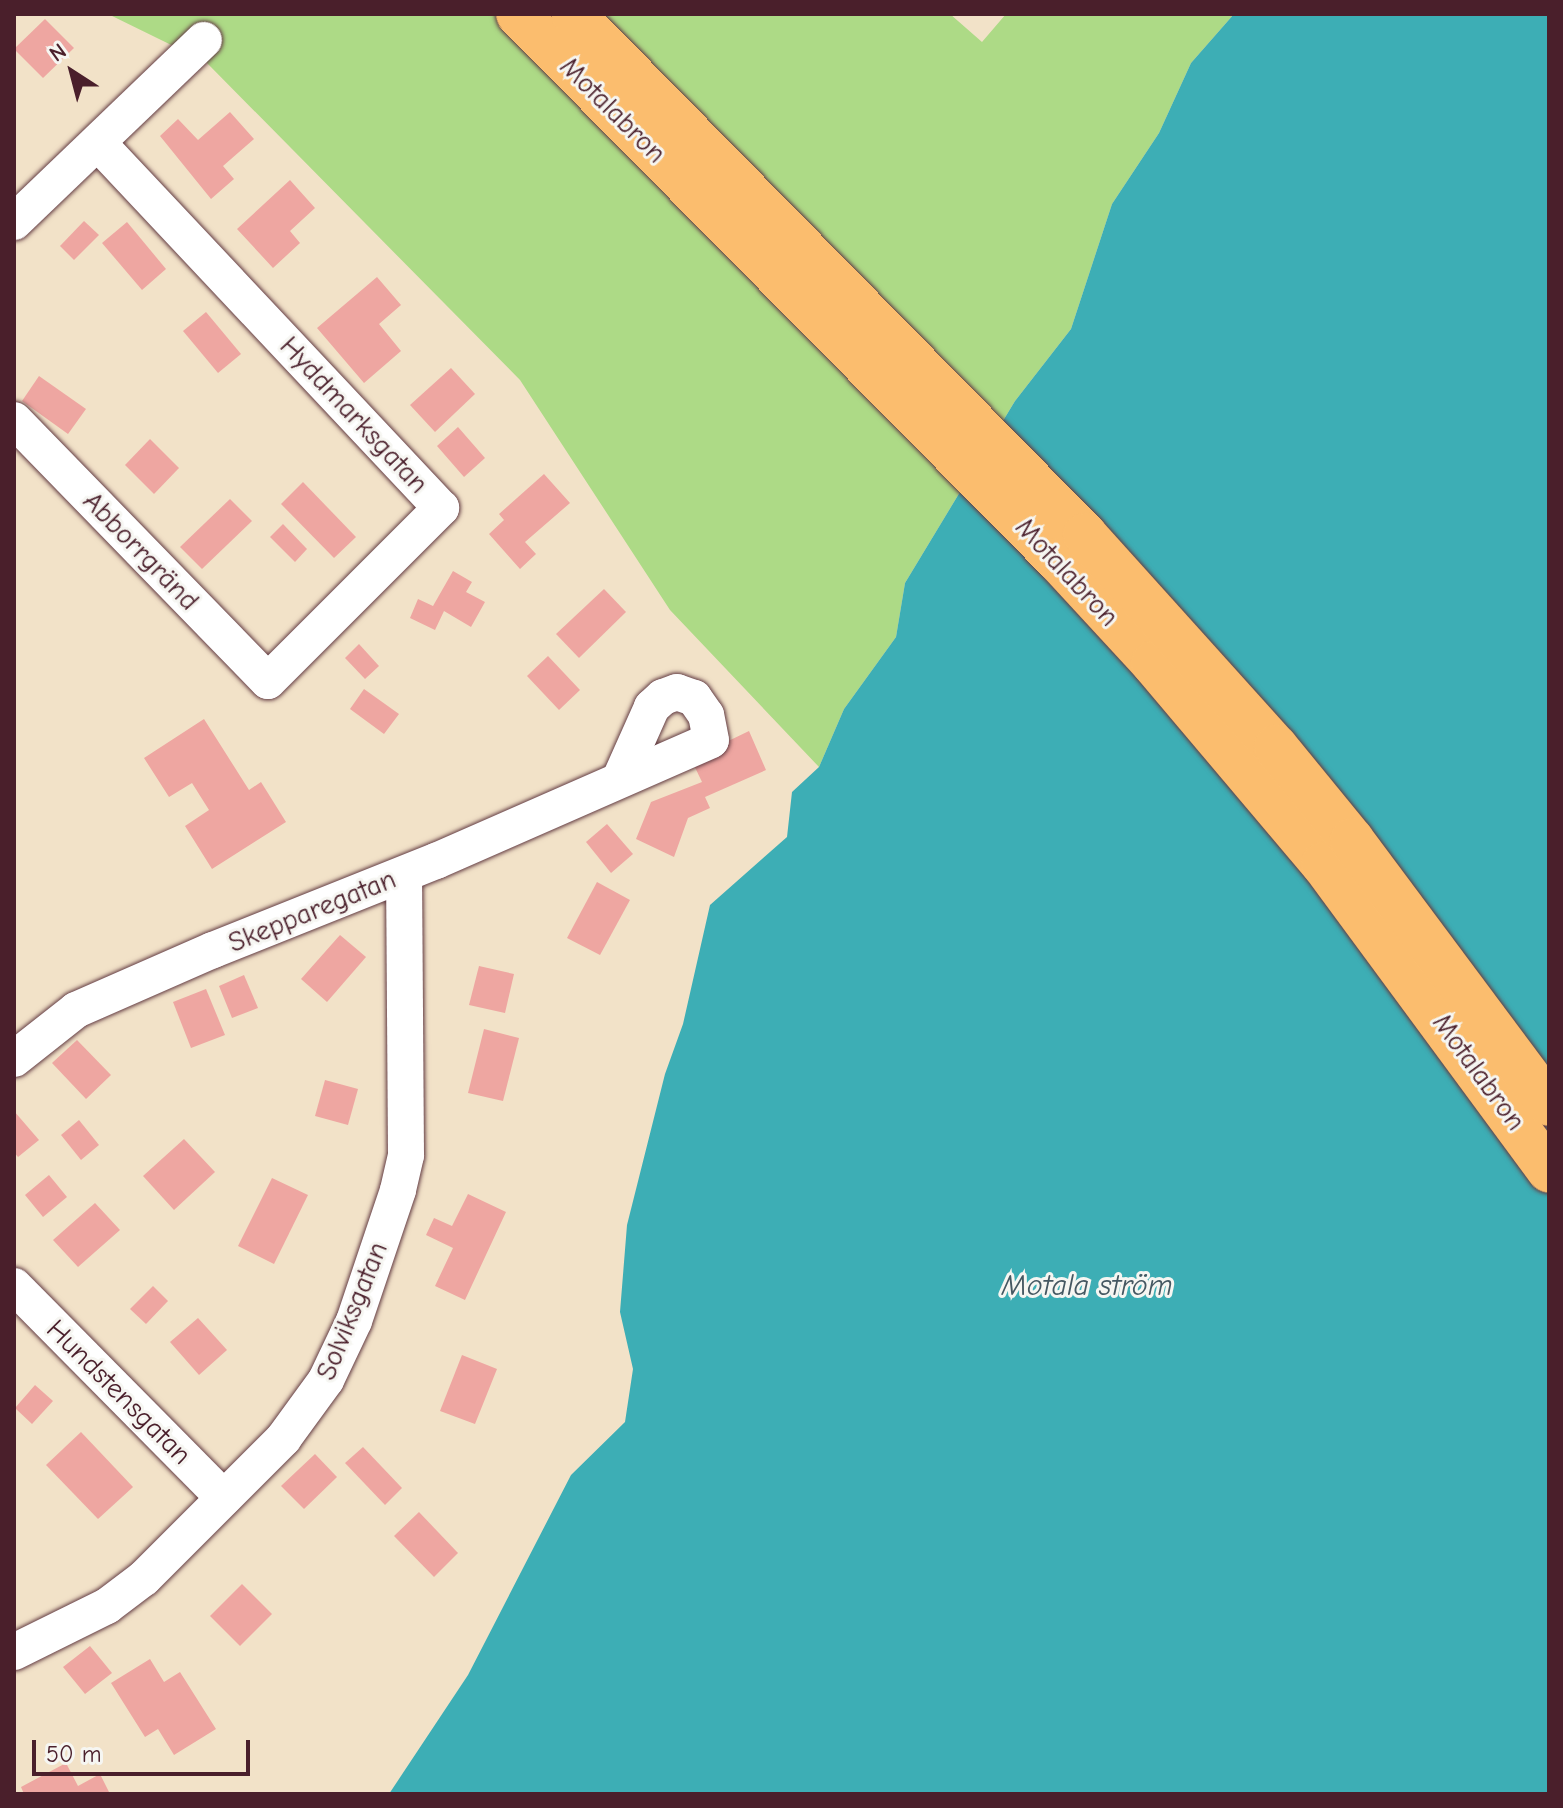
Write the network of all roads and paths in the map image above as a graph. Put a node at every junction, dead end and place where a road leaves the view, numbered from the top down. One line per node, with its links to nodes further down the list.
1 (573, 14): 11 (highway, Motalabron)
2 (523, 19): 12 (highway, Motalabron)
3 (204, 40): 4 (street)
4 (98, 143): 5 (street); 7 (street, Hyddmarksgatan)
5 (14, 222)
6 (14, 420): 7 (street, Abborrgränd)
7 (268, 681)
8 (620, 779): 9 (street, Skepparegatan)
9 (404, 875): 10 (street, Skepparegatan); 14 (street, Solviksgatan)
10 (14, 1059)
11 (1549, 1104)
12 (1549, 1171)
13 (14, 1286): 14 (street, Hundstensgatan)
14 (224, 1498): 15 (street, Solviksgatan)
15 (14, 1652)

